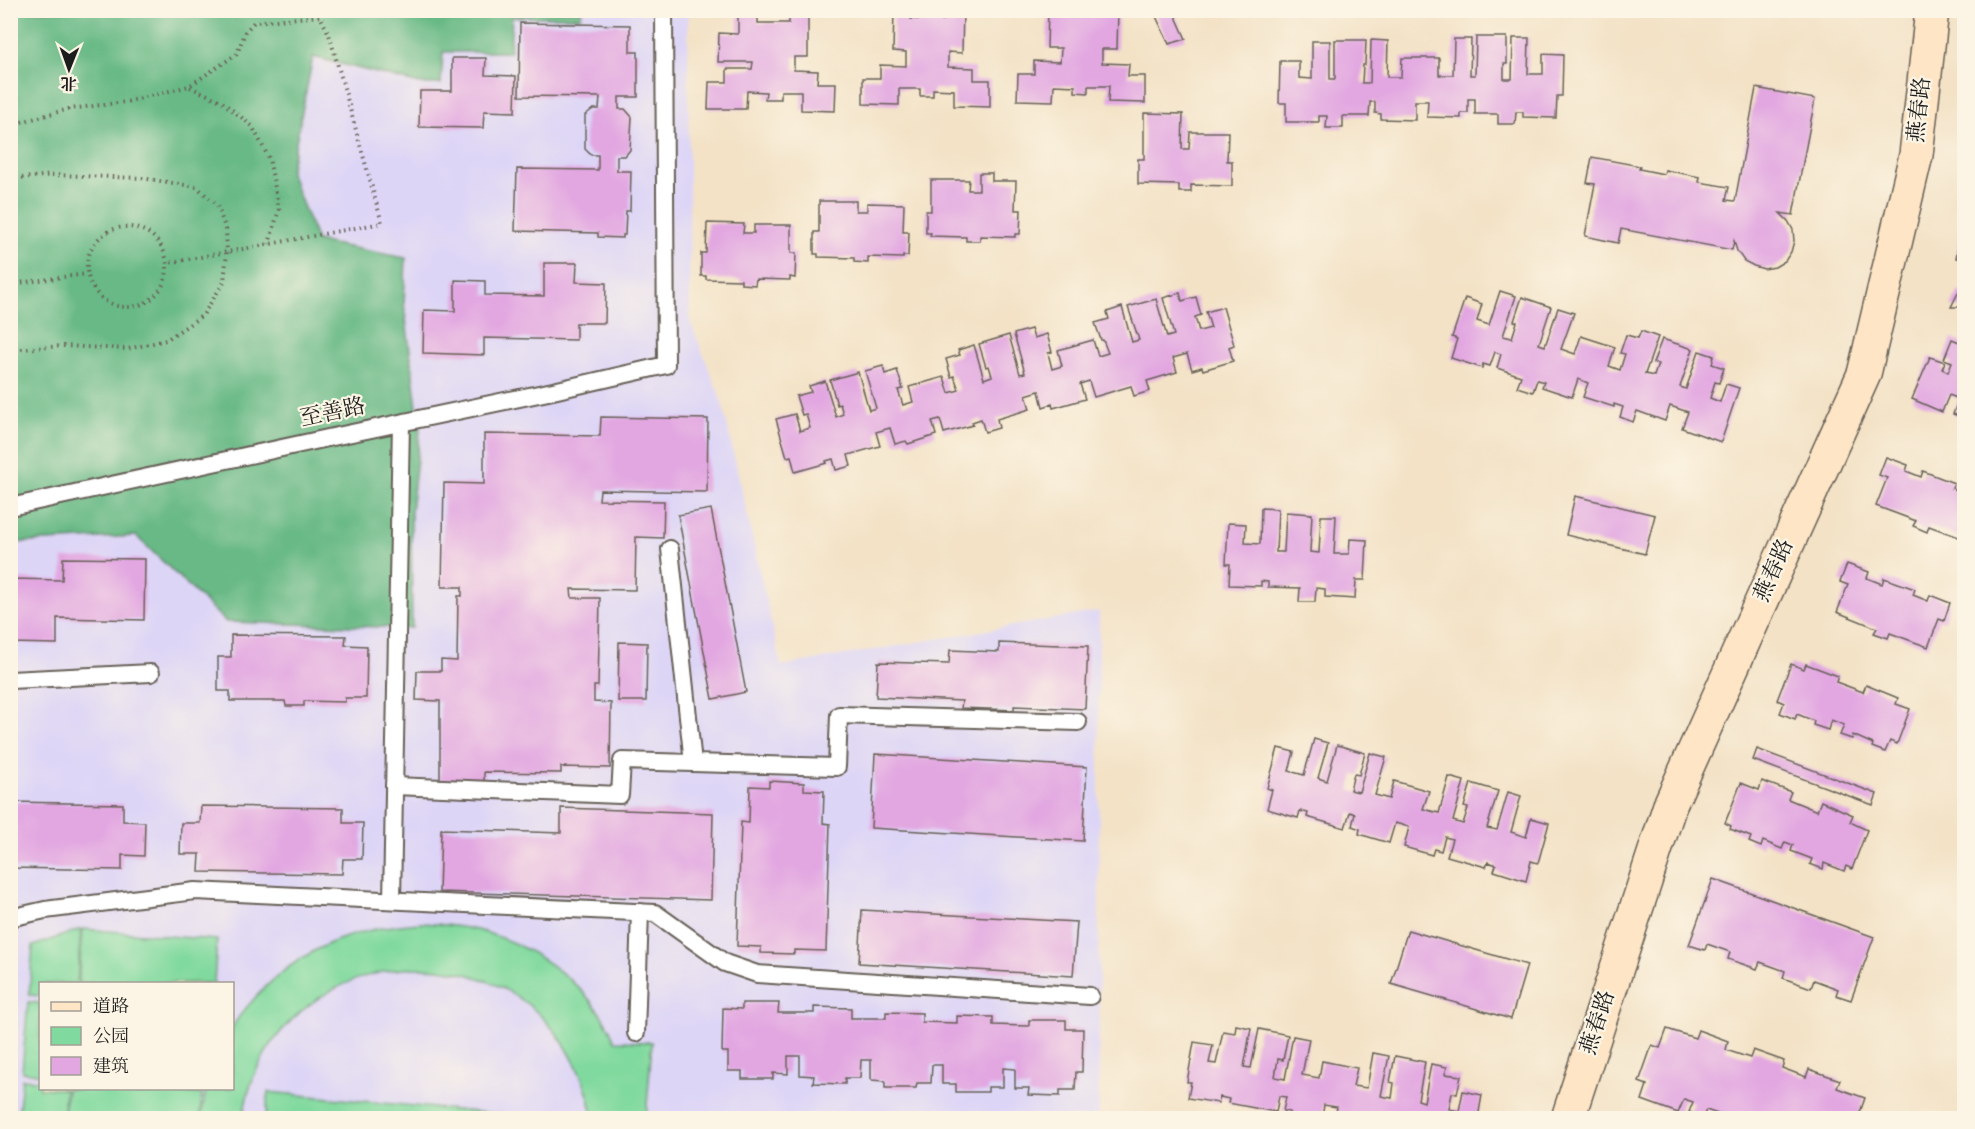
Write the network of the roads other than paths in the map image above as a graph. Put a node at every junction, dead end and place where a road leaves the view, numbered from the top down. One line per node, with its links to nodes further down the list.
1 (664, 10): 3 (lane, 至善路)
2 (1932, 10): 16 (street, 燕春路)
3 (401, 423): 4 (lane, 至善路); 10 (lane)
4 (10, 507)
5 (670, 549): 9 (lane)
6 (151, 673): 7 (lane)
7 (10, 680)
8 (1078, 722): 9 (lane)
9 (693, 763): 10 (lane)
10 (394, 786): 11 (lane)
11 (392, 900): 12 (lane); 13 (lane)
12 (640, 912): 14 (lane); 15 (lane)
13 (10, 918)
14 (1090, 996)
15 (636, 1033)
16 (1568, 1119)

